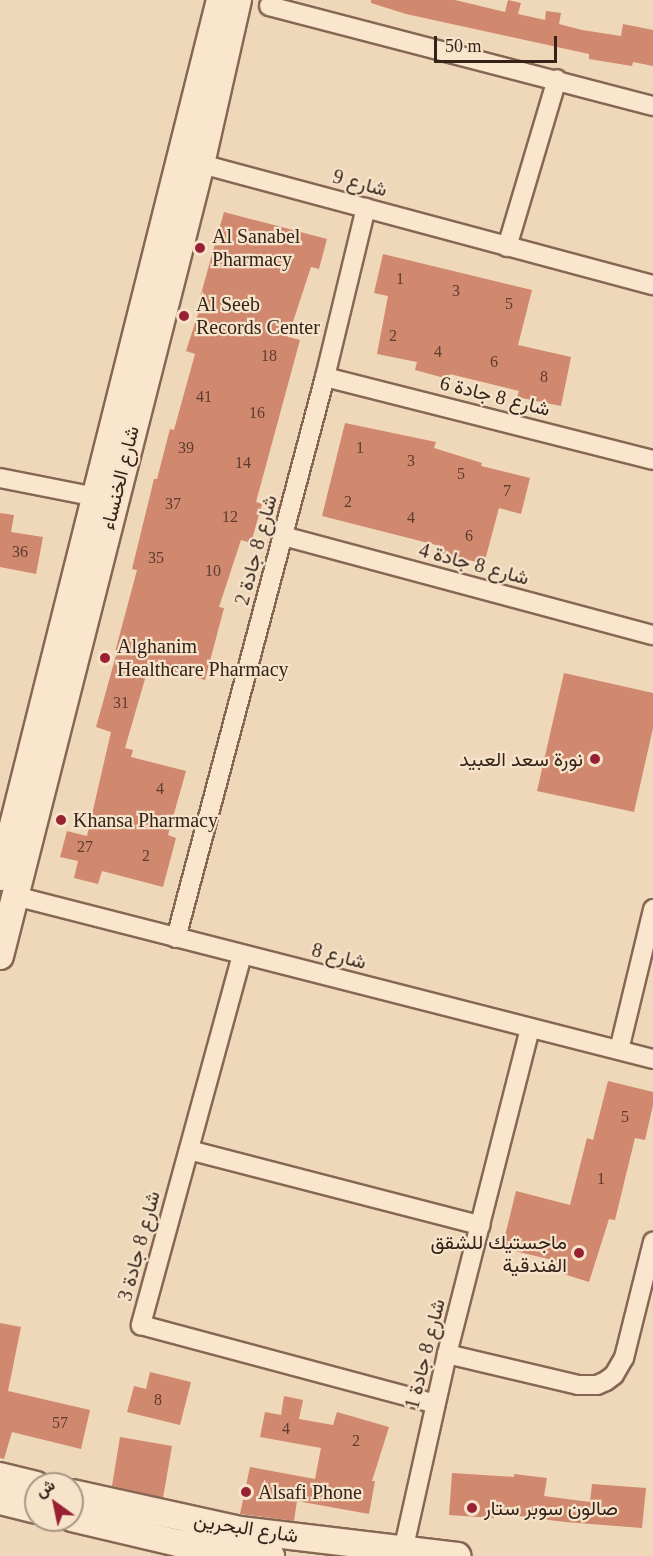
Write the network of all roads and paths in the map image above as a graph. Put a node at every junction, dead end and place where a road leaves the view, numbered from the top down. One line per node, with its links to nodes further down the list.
1 (220, 0): 13 (street, شارع الخنساء)
2 (238, 0): 6 (street, شارع الخنساء)
3 (269, 6): 4 (street)
4 (557, 79): 5 (street); 8 (street)
5 (653, 106)
6 (201, 164): 7 (street, شارع 9); 16 (street, شارع الخنساء)
7 (366, 208): 8 (street, شارع 9); 10 (street, شارع 8 جادة 2)
8 (507, 247): 9 (street, شارع 9)
9 (653, 285)
10 (325, 376): 11 (street, شارع 8 جادة 6); 14 (street, شارع 8 جادة 2)
11 (653, 460)
12 (0, 478): 13 (street)
13 (96, 497): 16 (street, شارع الخنساء)
14 (283, 536): 15 (street, شارع 8 جادة 4); 18 (street, شارع 8 جادة 2)
15 (653, 635)
16 (8, 886): 18 (street, شارع 8); 20 (street, شارع الخنساء)
17 (653, 909): 22 (street)
18 (176, 938): 19 (street, شارع 8)
19 (242, 955): 21 (street, شارع 8); 24 (street, شارع 8 جادة 3)
20 (0, 956)
21 (530, 1029): 22 (street, شارع 8); 25 (street, شارع 8 جادة 1)
22 (619, 1050): 23 (street, شارع 8)
23 (653, 1059)
24 (189, 1149): 25 (street); 28 (street, شارع 8 جادة 3)
25 (480, 1225): 27 (street, شارع 8 جادة 1)
26 (653, 1242): 27 (street)
27 (447, 1354): 28 (street, شارع 8 جادة 1)
28 (435, 1404): 35 (street, شارع 8 جادة 1)
29 (0, 1476): 30 (street)
30 (24, 1482)
31 (84, 1496): 35 (street, شارع البحرين)
32 (0, 1502): 33 (street)
33 (24, 1507)
34 (84, 1521): 36 (street, شارع البحرين)
35 (404, 1551): 37 (street, شارع البحرين)
36 (271, 1556)
37 (457, 1556)

